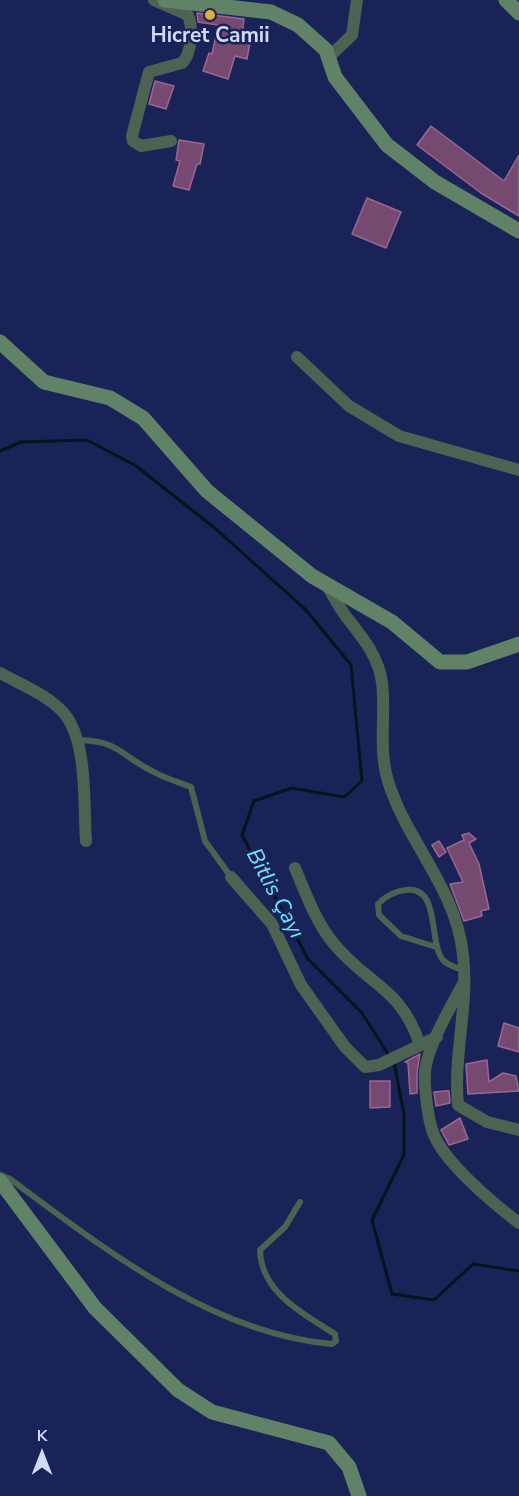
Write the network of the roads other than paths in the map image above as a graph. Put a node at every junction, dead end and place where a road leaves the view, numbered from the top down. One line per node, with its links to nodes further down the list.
1 (154, 0): 7 (street)
2 (165, 0): 6 (street)
3 (357, 0): 6 (street)
4 (506, 0): 5 (street)
5 (519, 13)
6 (328, 58): 8 (street)
7 (171, 141)
8 (519, 231)
9 (0, 342): 12 (street)
10 (297, 357): 11 (street)
11 (519, 470)
12 (326, 584): 13 (street); 20 (street)
13 (519, 644)
14 (0, 673): 15 (street)
15 (79, 740): 16 (street); 18 (lane)
16 (86, 841)
17 (295, 867): 22 (street)
18 (231, 877): 22 (street)
19 (436, 948): 19 (lane); 20 (lane)
20 (464, 977): 21 (street); 23 (street)
21 (437, 1037): 22 (street); 27 (street)
22 (420, 1045)
23 (519, 1130)
24 (0, 1175): 26 (lane)
25 (0, 1181): 28 (street)
26 (300, 1202)
27 (519, 1223)
28 (359, 1496)

